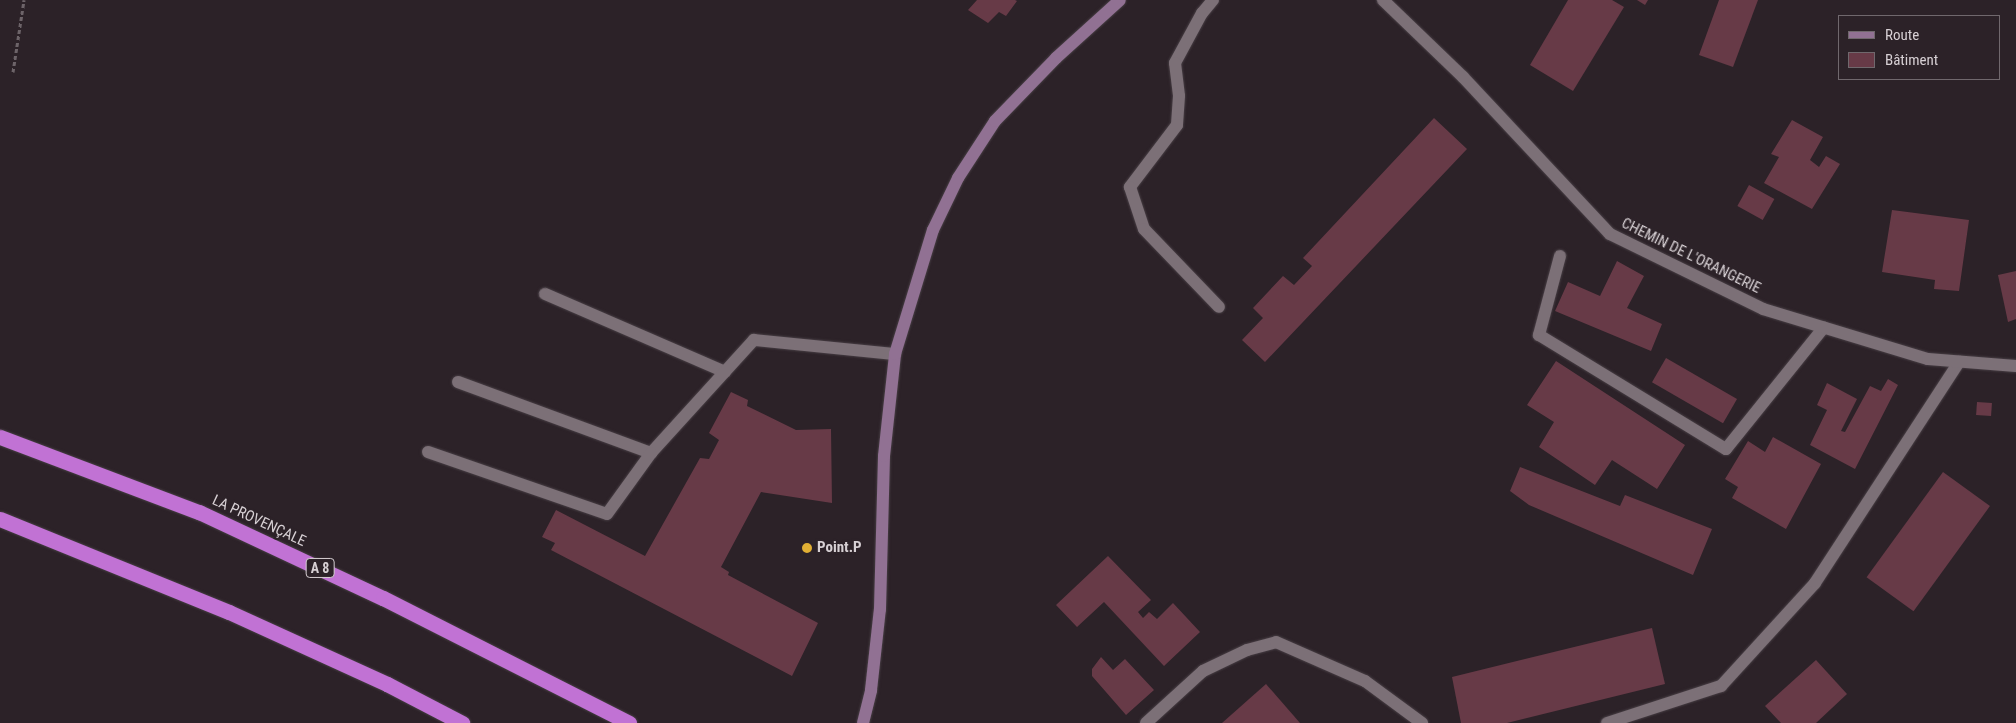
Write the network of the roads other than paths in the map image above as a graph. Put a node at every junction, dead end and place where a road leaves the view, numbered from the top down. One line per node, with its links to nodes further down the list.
1 (1120, 0): 8 (street)
2 (1213, 0): 6 (street)
3 (1383, 0): 7 (street, CHEMIN DE L'ORANGERIE)
4 (1560, 256): 7 (street)
5 (545, 294): 11 (street)
6 (1219, 307)
7 (1824, 328): 9 (street, CHEMIN DE L'ORANGERIE)
8 (895, 354): 11 (street); 19 (street)
9 (1959, 362): 10 (street, CHEMIN DE L'ORANGERIE); 22 (street)
10 (2016, 366)
11 (725, 372): 15 (street)
12 (458, 382): 15 (street)
13 (0, 437): 18 (highway, LA PROVENÇALE / A 8)
14 (428, 452): 15 (street)
15 (651, 453)
16 (0, 519): 17 (highway)
17 (462, 723)
18 (629, 723)
19 (863, 723)
20 (1146, 723): 21 (street)
21 (1422, 723)
22 (1607, 723)

